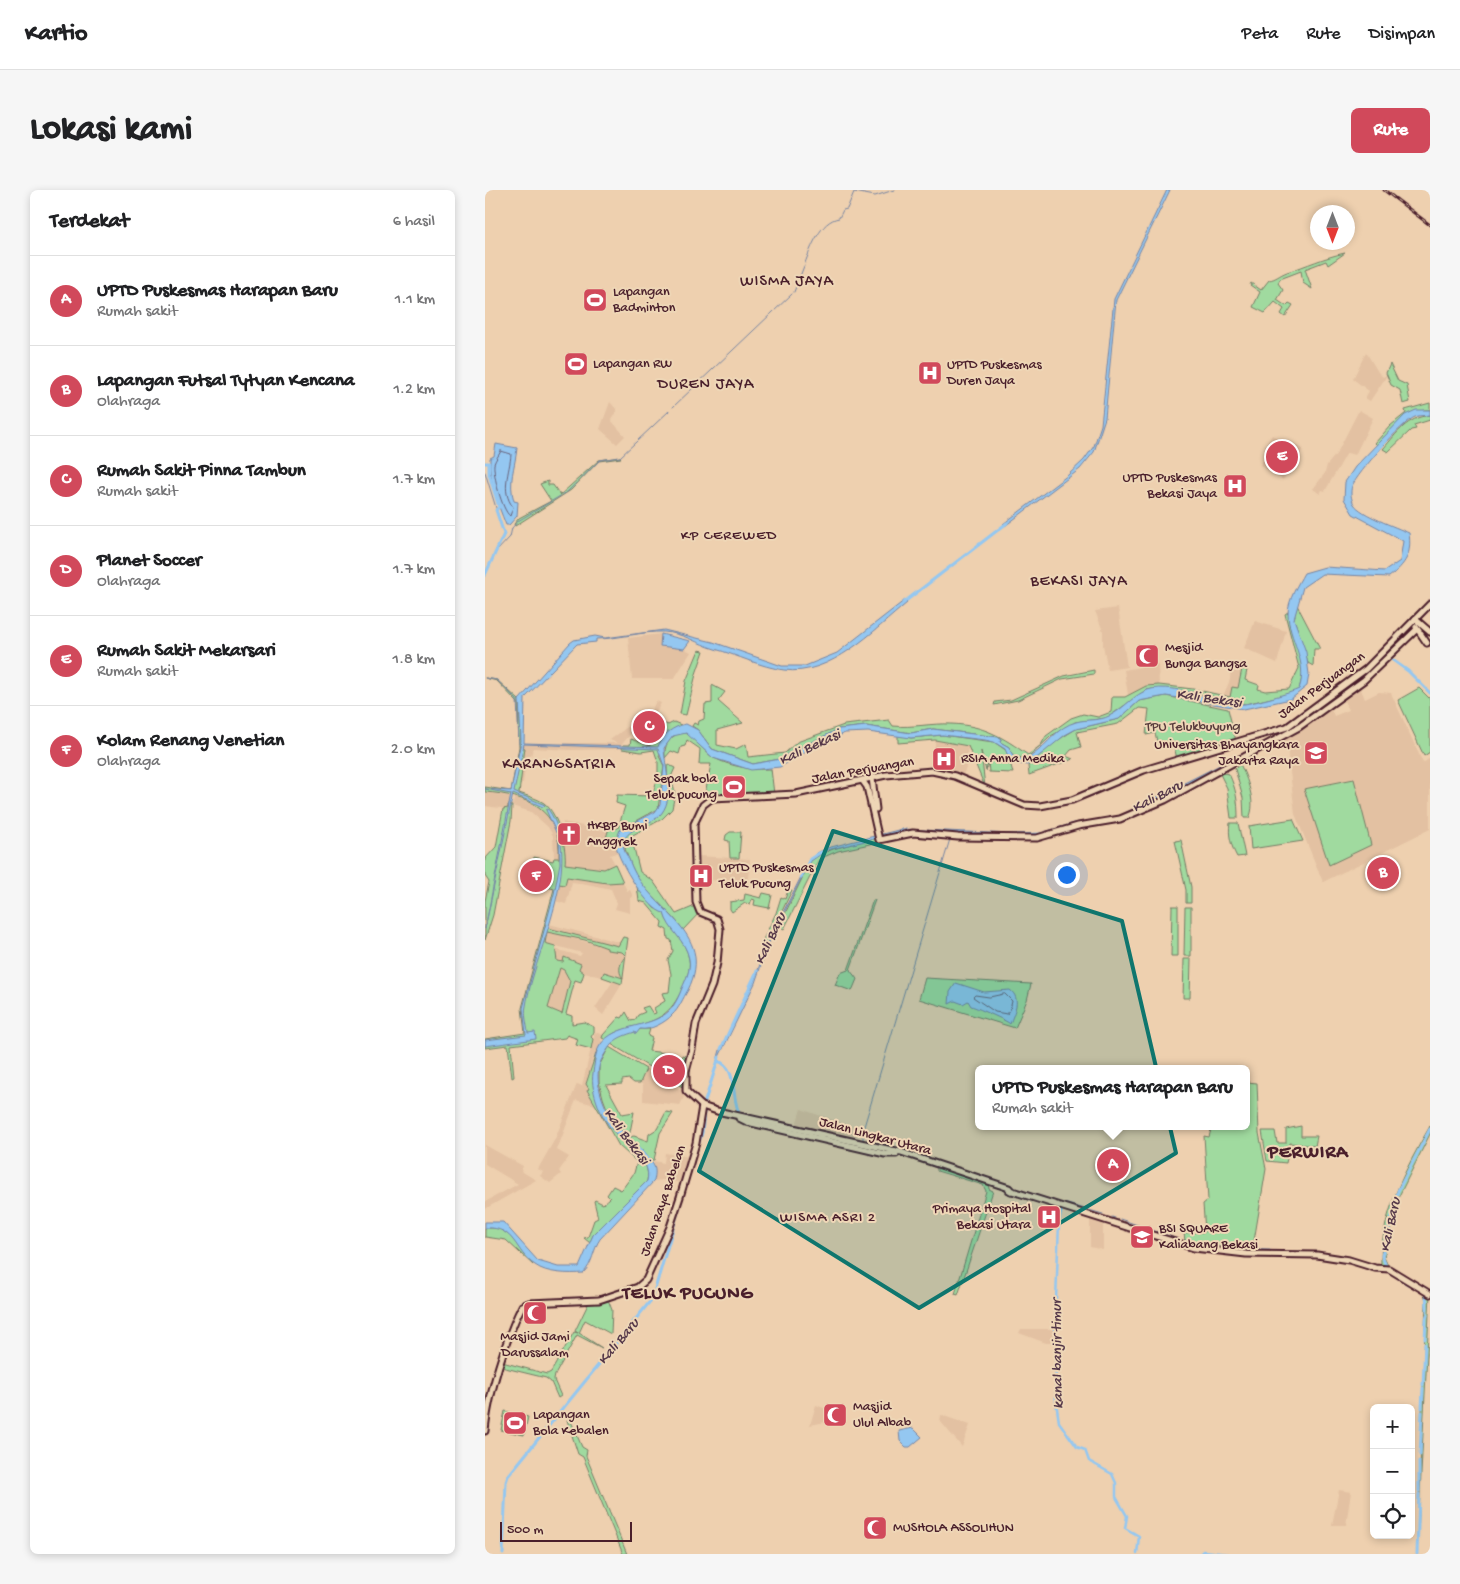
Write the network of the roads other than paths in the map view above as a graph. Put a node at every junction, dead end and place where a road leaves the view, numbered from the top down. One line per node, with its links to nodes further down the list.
1 (1430, 604): 2 (main road, Jalan Perjuangan)
2 (1416, 624): 3 (main road); 4 (main road); 5 (main road, Jalan Perjuangan)
3 (1430, 632): 4 (main road)
4 (1429, 643)
5 (1297, 725): 6 (main road, Jalan Perjuangan); 8 (main road, Jalan Perjuangan)
6 (872, 778): 7 (main road, Jalan Perjuangan); 8 (main road)
7 (862, 780): 8 (main road); 9 (main road, Jalan Perjuangan)
8 (880, 836)
9 (686, 1091): 10 (main road, Jalan Lingkar Utara)
10 (703, 1107): 11 (main road, Jalan Lingkar Utara); 15 (main road, Jalan Raya Babelan)
11 (730, 1114): 12 (main road, Jalan Lingkar Utara); 12 (main road, Jalan Lingkar Utara)
12 (833, 1139): 13 (main road, Jalan Lingkar Utara); 13 (main road, Jalan Lingkar Utara)
13 (900, 1154): 14 (main road, Jalan Lingkar Utara)
14 (1430, 1294)
15 (485, 1431)

